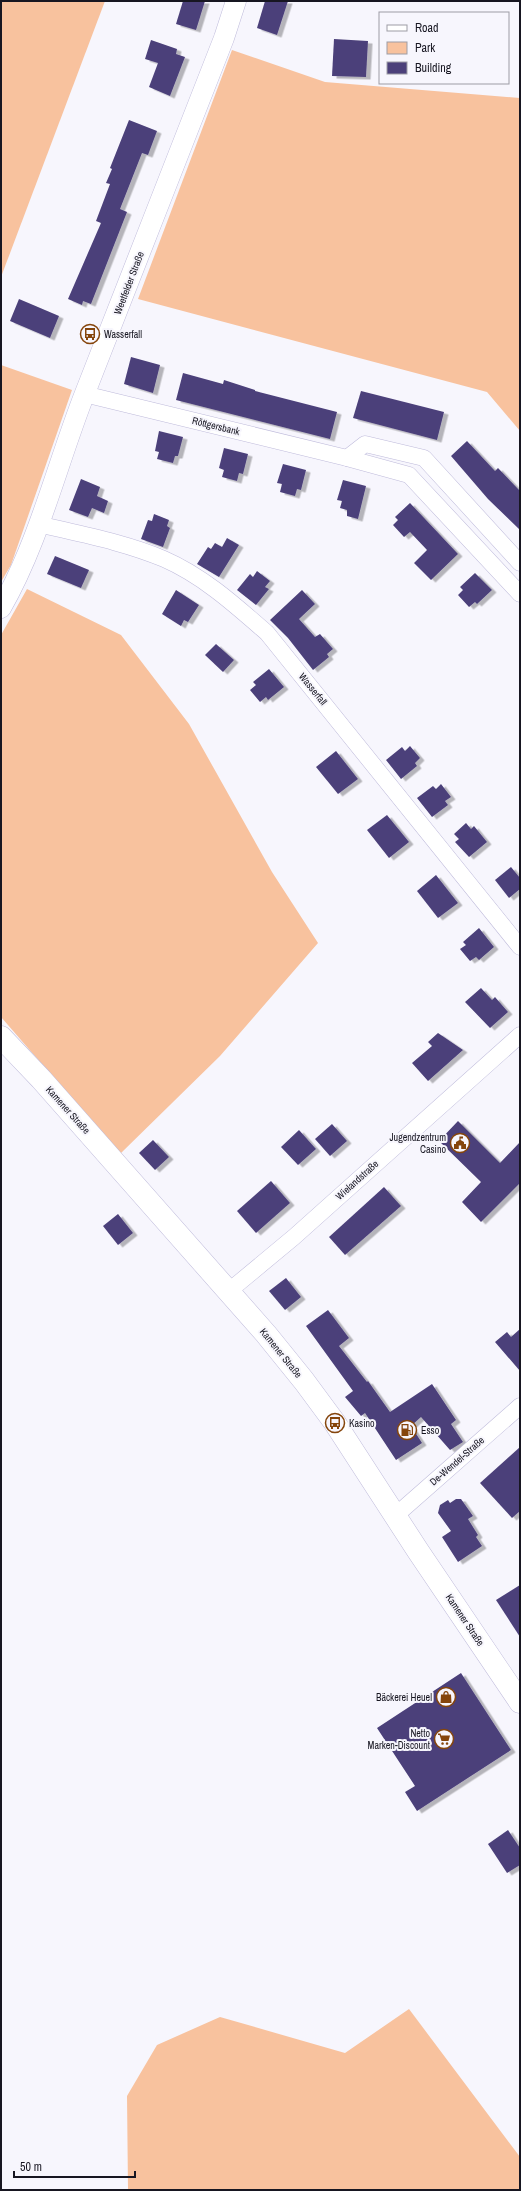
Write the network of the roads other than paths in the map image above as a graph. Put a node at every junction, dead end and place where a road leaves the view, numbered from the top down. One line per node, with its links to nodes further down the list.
1 (236, 1): 2 (street, Weetfelder Straße)
2 (84, 394): 3 (street, Röttgersbank); 8 (street, Weetfelder Straße)
3 (347, 458): 4 (street); 6 (street, Röttgersbank)
4 (458, 494): 5 (street); 6 (street)
5 (470, 508): 7 (street); 9 (street)
6 (441, 509): 7 (street, Röttgersbank)
7 (454, 522): 10 (street, Röttgersbank)
8 (38, 524): 13 (street, Weetfelder Straße); 14 (street, Wasserfall)
9 (489, 528): 10 (street); 11 (street)
10 (473, 542): 12 (street, Röttgersbank)
11 (520, 562)
12 (520, 594)
13 (1, 608)
14 (520, 947)
15 (520, 1035): 17 (street, Wielandstraße)
16 (1, 1037): 17 (main road, Kamener Straße)
17 (229, 1291): 19 (main road, Kamener Straße)
18 (520, 1406): 19 (street, De-Wendel-Straße)
19 (395, 1516): 20 (main road, Kamener Straße)
20 (520, 1702)

